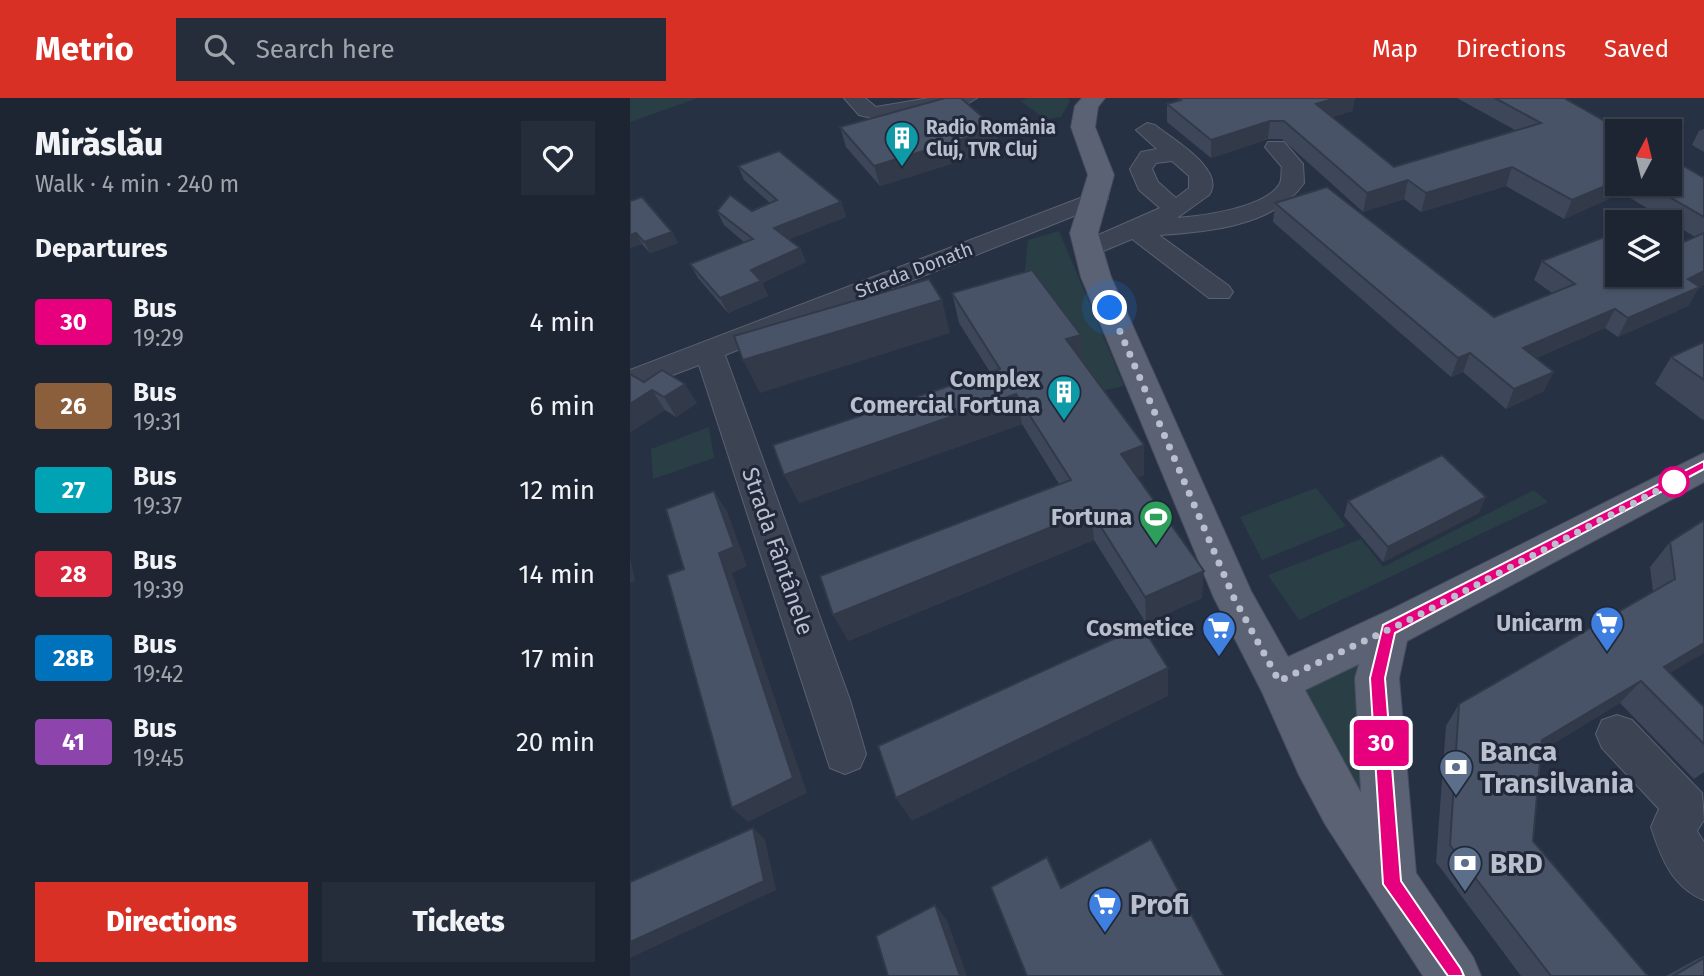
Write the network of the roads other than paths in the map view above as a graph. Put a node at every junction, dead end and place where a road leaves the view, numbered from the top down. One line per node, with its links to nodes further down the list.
1 (854, 98): 2 (street)
2 (967, 98)
3 (1094, 98): 7 (main road)
4 (1147, 130): 6 (street)
5 (1276, 147): 9 (street)
6 (1175, 154): 8 (street); 8 (street)
7 (1096, 199): 10 (main road); 12 (street, Strada Donath)
8 (1176, 210): 9 (street)
9 (1135, 229): 10 (street); 11 (street)
10 (1087, 249): 16 (main road)
11 (1219, 292)
12 (708, 349): 13 (street, Strada Donath); 18 (street, Strada Fântânele)
13 (630, 380)
14 (1704, 466): 15 (main road)
15 (1388, 629): 16 (main road); 20 (main road)
16 (1279, 681): 20 (main road)
17 (1617, 734): 19 (street)
18 (845, 754)
19 (1704, 877)
20 (1392, 884): 21 (main road)
21 (1454, 976)

